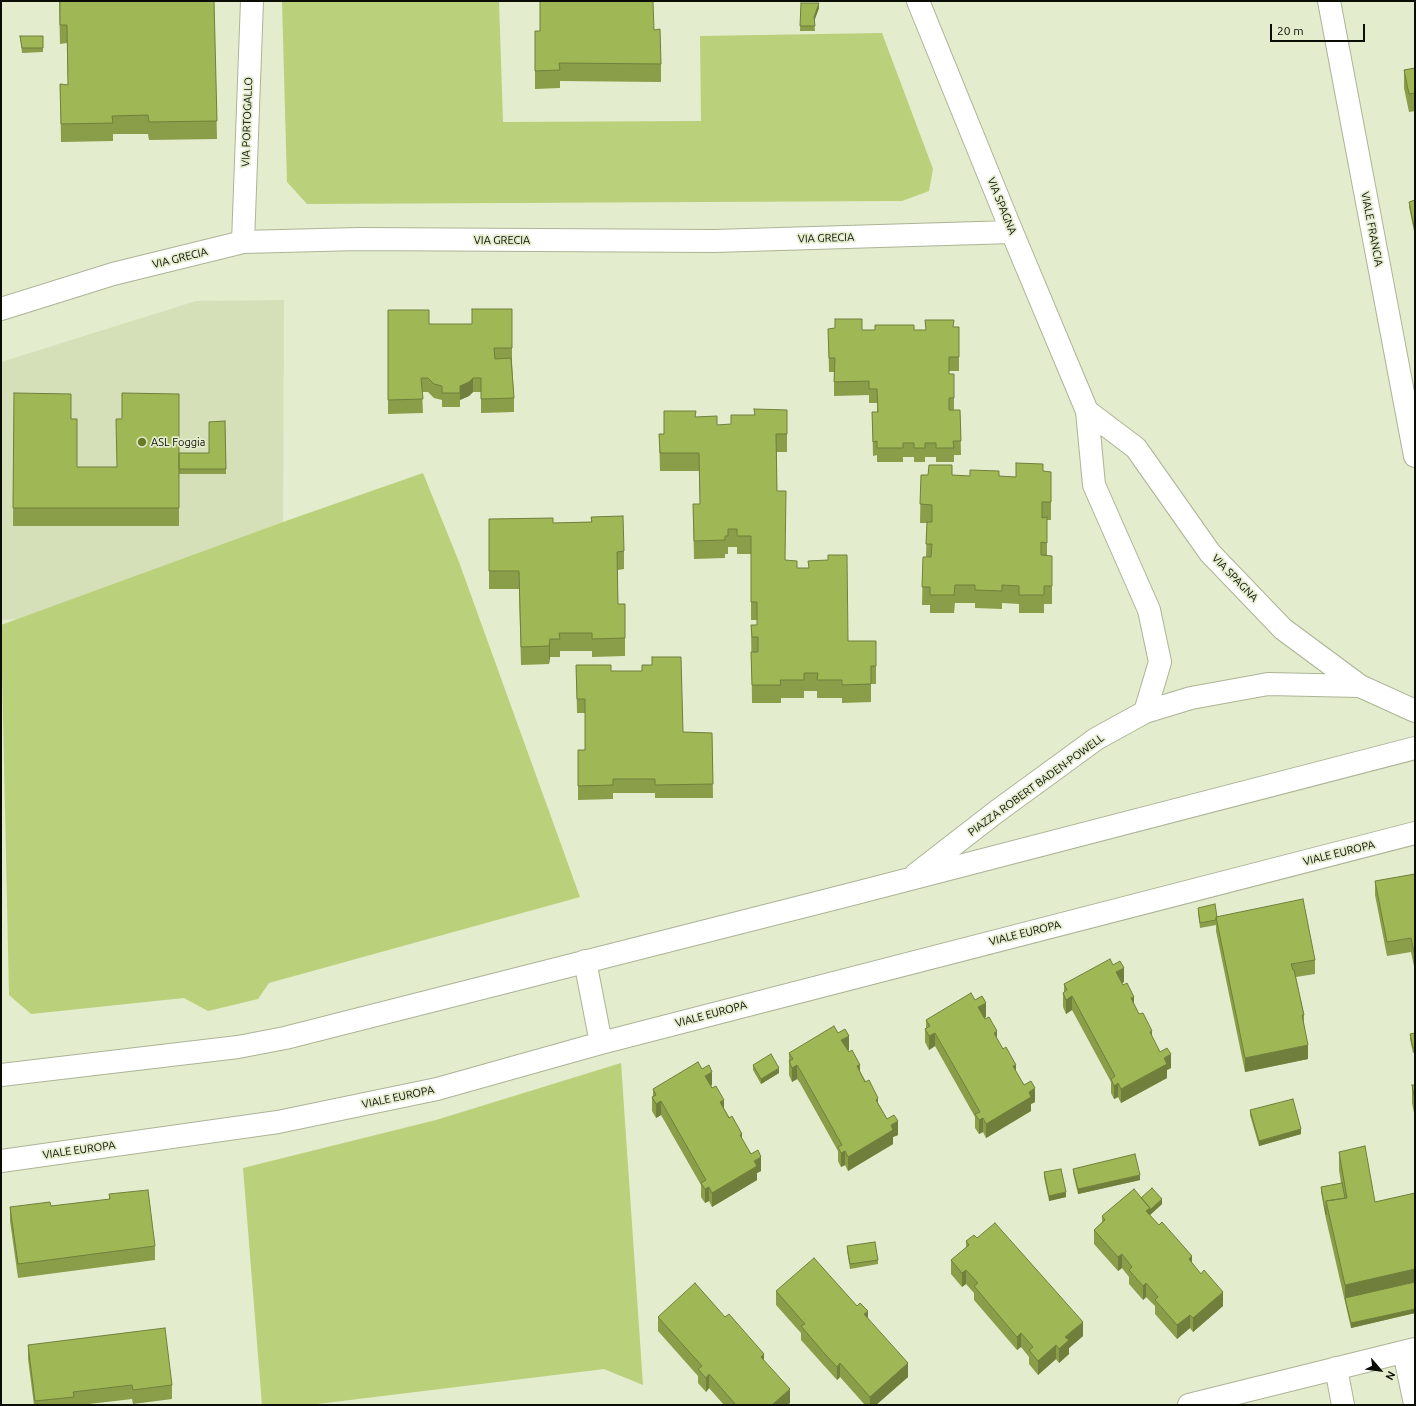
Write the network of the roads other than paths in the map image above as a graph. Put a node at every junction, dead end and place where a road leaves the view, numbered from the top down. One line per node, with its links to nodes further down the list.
1 (252, 1): 5 (street, VIA PORTOGALLO)
2 (918, 1): 4 (street, VIA SPAGNA)
3 (1329, 1): 8 (street, VIALE FRANCIA)
4 (1012, 232): 5 (street, VIA GRECIA); 7 (street, VIA SPAGNA)
5 (243, 242): 6 (street, VIA GRECIA)
6 (1, 309)
7 (1087, 411): 9 (street, VIA SPAGNA); 11 (street, VIA SPAGNA)
8 (1415, 456)
9 (1360, 686): 10 (street, VIA SPAGNA); 11 (street, PIAZZA ROBERT BADEN-POWELL)
10 (1415, 711)
11 (1145, 712): 14 (street, PIAZZA ROBERT BADEN-POWELL)
12 (1415, 748): 14 (street)
13 (1415, 833): 16 (street, VIALE EUROPA)
14 (910, 879): 15 (street)
15 (584, 961): 16 (street); 17 (street)
16 (601, 1043): 18 (street, VIALE EUROPA)
17 (1, 1075)
18 (1, 1161)
19 (1409, 1350): 20 (street); 21 (street)
20 (1336, 1368): 22 (street); 23 (street)
21 (1415, 1404)
22 (1189, 1405)
23 (1343, 1405)

